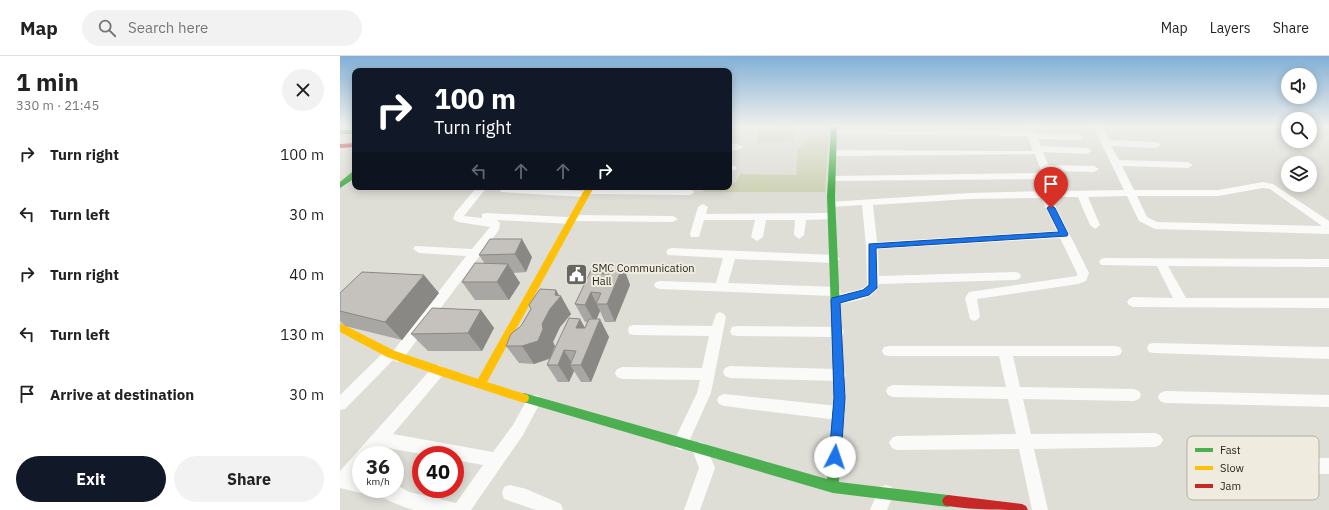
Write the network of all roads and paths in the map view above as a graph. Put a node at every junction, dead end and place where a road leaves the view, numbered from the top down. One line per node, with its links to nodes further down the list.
1 (834, 147): 8 (street)
2 (886, 147): 8 (street)
3 (981, 147): 6 (street)
4 (1033, 147): 6 (street)
5 (1108, 147): 9 (street)
6 (1034, 151): 7 (street); 12 (street)
7 (1087, 151)
8 (834, 153): 14 (street)
9 (1116, 163): 10 (street); 21 (street)
10 (1188, 165)
11 (1094, 169): 12 (street)
12 (1047, 172): 14 (street); 22 (street)
13 (352, 176): 15 (street)
14 (832, 179): 24 (street)
15 (340, 186)
16 (480, 190): 41 (street)
17 (505, 190): 18 (street)
18 (588, 191): 19 (street); 30 (street)
19 (690, 192)
20 (1082, 193): 21 (street); 22 (street); 31 (street)
21 (1130, 193): 32 (street); 33 (street)
22 (1050, 194): 23 (street); 35 (street)
23 (867, 202): 24 (street); 38 (street)
24 (832, 204): 27 (street)
25 (484, 216): 30 (street)
26 (801, 216): 27 (street); 28 (street); 36 (street)
27 (832, 216): 43 (street)
28 (761, 217): 34 (street); 37 (street)
29 (673, 219): 30 (street)
30 (571, 220): 75 (street)
31 (1095, 225)
32 (1329, 226)
33 (1329, 230)
34 (695, 234)
35 (1064, 234): 38 (street); 57 (street)
36 (799, 235)
37 (757, 237)
38 (872, 246): 48 (street)
39 (419, 250): 41 (street)
40 (672, 252): 42 (street)
41 (476, 253): 52 (street)
42 (730, 255): 43 (street); 50 (street)
43 (834, 259): 53 (street)
44 (1105, 262): 45 (street)
45 (1160, 262): 46 (street); 55 (street)
46 (1329, 263)
47 (1015, 276): 48 (street)
48 (873, 280): 53 (street)
49 (660, 285): 50 (street)
50 (721, 287): 53 (street)
51 (433, 288): 52 (street)
52 (448, 289): 69 (street)
53 (835, 296): 63 (street)
54 (1132, 302): 55 (street)
55 (1182, 302): 56 (street)
56 (1329, 303)
57 (974, 316)
58 (720, 317): 62 (street)
59 (340, 327): 69 (street)
60 (634, 330): 62 (street)
61 (737, 331): 63 (street)
62 (717, 332): 73 (street)
63 (837, 332): 74 (street)
64 (1154, 348): 68 (street)
65 (889, 351): 66 (street)
66 (1004, 351): 67 (street); 77 (street)
67 (1115, 352)
68 (1329, 353)
69 (394, 355): 70 (street); 83 (street)
70 (438, 371): 75 (street); 85 (street)
71 (730, 372): 74 (street)
72 (622, 373): 73 (street)
73 (708, 374): 88 (street)
74 (839, 375): 84 (street)
75 (481, 383): 80 (street)
76 (893, 391): 77 (street)
77 (1014, 393): 78 (street); 87 (street)
78 (1134, 395)
79 (1165, 397): 82 (street)
80 (534, 400): 88 (street); 92 (street)
81 (724, 400): 84 (street)
82 (1329, 401)
83 (340, 404)
84 (838, 413): 95 (street)
85 (379, 439): 90 (street); 92 (street)
86 (1155, 440): 87 (street)
87 (1025, 442): 89 (street); 106 (street)
88 (681, 443): 91 (street)
89 (898, 443)
90 (373, 446)
91 (700, 449): 95 (street); 103 (street)
92 (495, 460): 101 (street)
93 (352, 469): 94 (street)
94 (352, 483)
95 (833, 487): 97 (street)
96 (510, 493): 102 (street)
97 (886, 493): 99 (street); 104 (street)
98 (403, 498): 100 (street)
99 (950, 506): 105 (street)
100 (453, 510)
101 (461, 510)
102 (554, 510)
103 (692, 510)
104 (878, 510)
105 (1022, 510)
106 (1040, 510)

